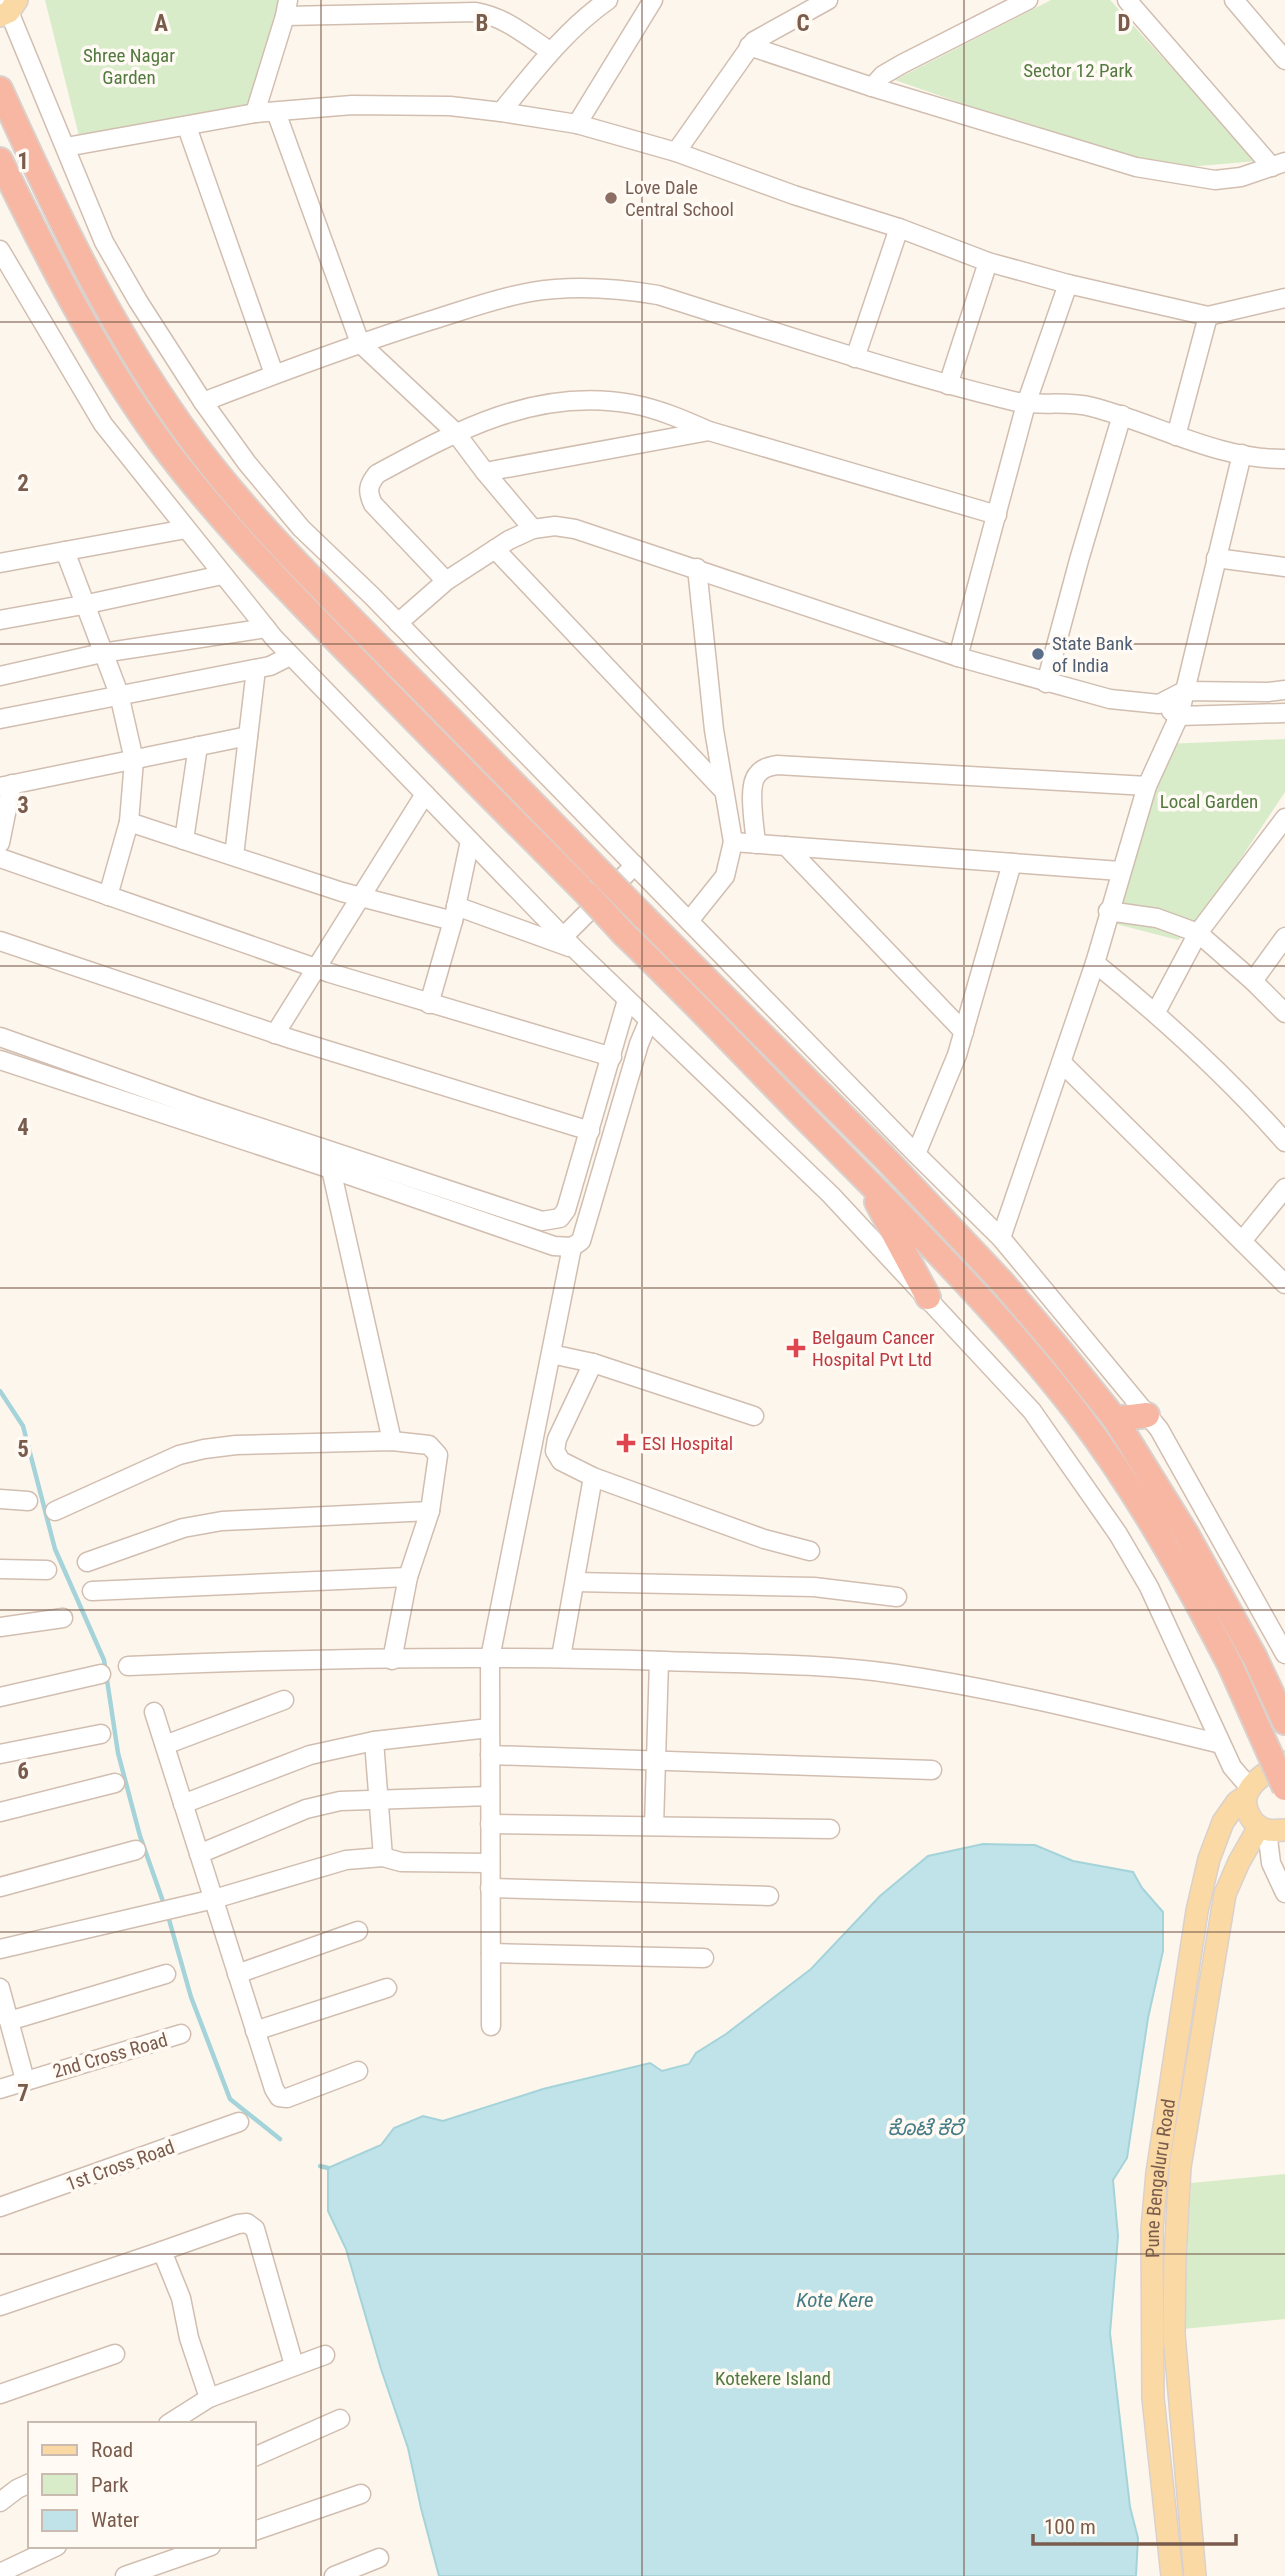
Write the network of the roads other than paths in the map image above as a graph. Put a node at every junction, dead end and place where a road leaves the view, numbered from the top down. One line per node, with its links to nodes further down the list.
1 (608, 0): 11 (street)
2 (653, 0): 20 (street)
3 (828, 0): 12 (street)
4 (1028, 0): 15 (street)
5 (1127, 0): 25 (street)
6 (1234, 0): 14 (street)
7 (7, 7): 22 (street)
8 (392, 7): 9 (street); 10 (street)
9 (489, 7): 13 (street)
10 (287, 8): 19 (street)
11 (585, 8): 13 (street)
12 (749, 47): 15 (street); 23 (street)
13 (551, 52): 18 (street)
14 (1285, 60)
15 (873, 87): 25 (street)
16 (0, 89): 131 (highway, bridge)
17 (276, 112): 18 (street); 19 (street); 32 (street)
18 (501, 112): 20 (street)
19 (256, 113): 21 (street)
20 (576, 124): 23 (street)
21 (187, 127): 22 (street); 34 (street)
22 (66, 147): 36 (street)
23 (676, 152): 26 (street)
24 (0, 160): 120 (highway, bridge)
25 (1278, 164)
26 (900, 228): 28 (street); 33 (street)
27 (0, 250): 46 (street)
28 (988, 262): 29 (street); 35 (street)
29 (1068, 284): 31 (street); 37 (street)
30 (1284, 300): 31 (street)
31 (1208, 316): 41 (street)
32 (360, 343): 33 (street); 34 (street); 40 (street)
33 (855, 358): 35 (street)
34 (274, 374): 36 (street)
35 (948, 385): 37 (street)
36 (203, 402): 58 (street)
37 (1026, 404): 38 (street); 45 (street)
38 (1122, 415): 41 (street); 65 (street)
39 (709, 430): 40 (street); 44 (street); 45 (street)
40 (455, 432): 44 (street); 55 (street)
41 (1176, 436): 42 (street)
42 (1242, 454): 43 (street); 50 (street)
43 (1285, 459)
44 (485, 472): 47 (street)
45 (997, 515): 62 (street)
46 (186, 529): 49 (street); 54 (street)
47 (533, 529): 48 (street); 53 (street)
48 (495, 549): 55 (street); 78 (street)
49 (65, 551): 51 (street); 56 (street)
50 (1216, 558): 52 (street); 67 (street)
51 (0, 563)
52 (1285, 567)
53 (696, 568): 62 (street); 78 (street)
54 (222, 575): 56 (street); 59 (street)
55 (446, 582): 58 (street)
56 (83, 605): 57 (street); 60 (street)
57 (0, 620)
58 (398, 623): 91 (street)
59 (266, 628): 60 (street); 61 (street)
60 (102, 653): 64 (street); 68 (street)
61 (290, 656): 63 (street); 79 (street)
62 (958, 657): 65 (street)
63 (256, 669): 68 (street); 73 (street)
64 (0, 676)
65 (1046, 683): 69 (street)
66 (1285, 690): 67 (street)
67 (1184, 691): 69 (street); 71 (street)
68 (119, 694): 72 (street); 75 (street)
69 (1159, 704): 71 (street)
70 (1285, 713): 71 (street)
71 (1179, 716): 77 (street)
72 (0, 719)
73 (248, 736): 74 (street); 88 (street)
74 (198, 746): 75 (street); 82 (street)
75 (134, 760): 76 (street); 81 (street)
76 (6, 785): 85 (street)
77 (1147, 786): 86 (street); 92 (street)
78 (723, 790): 84 (street)
79 (425, 794): 83 (street); 94 (street)
80 (1285, 818): 98 (street)
81 (129, 822): 82 (street); 93 (street)
82 (184, 840): 88 (street)
83 (470, 841): 96 (street); 101 (street)
84 (733, 842): 86 (street); 97 (street)
85 (0, 843)
86 (756, 844): 87 (street)
87 (786, 846): 90 (street); 110 (street)
88 (234, 856): 94 (street)
89 (0, 858): 93 (street)
90 (1012, 863): 92 (street); 110 (street)
91 (635, 865): 97 (street); 101 (street)
92 (1120, 871): 95 (street)
93 (108, 896): 103 (street)
94 (360, 897): 96 (street); 103 (street)
95 (1108, 911): 98 (street); 102 (street)
96 (455, 913): 101 (street); 106 (street)
97 (689, 921): 118 (street)
98 (1198, 933): 104 (street); 107 (street)
99 (1285, 937): 104 (street)
100 (0, 941): 111 (street)
101 (569, 943): 105 (street)
102 (1094, 964): 107 (street); 115 (street)
103 (315, 968): 106 (street); 111 (street)
104 (1253, 981): 108 (street)
105 (627, 1000): 109 (street); 113 (street)
106 (429, 1004): 113 (street)
107 (1156, 1012): 117 (street)
108 (1285, 1013)
109 (649, 1020): 124 (street); 126 (street)
110 (964, 1032): 118 (street)
111 (275, 1034): 116 (street)
112 (0, 1037): 116 (street)
113 (612, 1057): 116 (street)
114 (0, 1060): 119 (street)
115 (1062, 1063): 122 (street); 123 (street)
116 (590, 1131)
117 (1285, 1142)
118 (916, 1154): 122 (street)
119 (331, 1169): 124 (street); 132 (street)
120 (860, 1174): 126 (highway); 170 (highway, bridge)
121 (1285, 1188): 123 (street)
122 (1001, 1238): 129 (street)
123 (1242, 1241): 125 (street)
124 (572, 1247): 127 (street)
125 (1285, 1284)
126 (928, 1297): 162 (street)
127 (551, 1354): 128 (street); 150 (street)
128 (593, 1363): 130 (street); 133 (street)
129 (1147, 1415): 131 (highway); 148 (street)
130 (754, 1416)
131 (1115, 1419): 158 (highway)
132 (392, 1441): 136 (street); 137 (street)
133 (593, 1477): 138 (street); 143 (street)
134 (0, 1499): 135 (street)
135 (27, 1501)
136 (55, 1511)
137 (430, 1511): 139 (street); 142 (street)
138 (810, 1551)
139 (86, 1562)
140 (0, 1569): 141 (street)
141 (47, 1570)
142 (408, 1577): 144 (street); 151 (street)
143 (575, 1582): 145 (street); 149 (street)
144 (92, 1591)
145 (897, 1597)
146 (63, 1618): 147 (street)
147 (0, 1627)
148 (1285, 1654)
149 (561, 1657): 150 (street); 152 (street)
150 (490, 1658): 151 (street); 159 (street)
151 (392, 1660): 153 (street)
152 (659, 1661): 162 (street); 166 (street)
153 (128, 1666)
154 (101, 1674): 155 (street)
155 (0, 1697)
156 (284, 1700): 163 (street)
157 (154, 1712): 163 (street)
158 (1285, 1722)
159 (489, 1728): 161 (street); 165 (street)
160 (101, 1734): 164 (street)
161 (374, 1741): 173 (street); 174 (street)
162 (1221, 1744): 171 (street)
163 (164, 1745): 174 (street)
164 (0, 1754)
165 (490, 1755): 166 (street); 172 (street)
166 (656, 1761): 168 (street); 177 (street)
167 (1285, 1762): 171 (main road, Pune Bengaluru Road)
168 (932, 1770)
169 (115, 1783): 175 (street)
170 (1285, 1788)
171 (1248, 1792): 179 (main road); 226 (main road, Pune Bengaluru Road)
172 (490, 1796): 173 (street); 176 (street)
173 (378, 1801): 181 (street); 182 (street)
174 (183, 1804): 181 (street)
175 (0, 1812)
176 (490, 1824): 177 (street); 183 (street)
177 (653, 1826): 178 (street)
178 (830, 1829)
179 (1271, 1829): 186 (street); 227 (main road, Pune Bengaluru Road)
180 (136, 1850): 184 (street)
181 (199, 1854): 188 (street)
182 (383, 1857): 183 (street); 188 (street)
183 (490, 1863): 185 (street)
184 (0, 1887)
185 (491, 1888): 187 (street); 191 (street)
186 (1285, 1893)
187 (769, 1896)
188 (214, 1899): 190 (street); 194 (street)
189 (358, 1931): 194 (street)
190 (0, 1949)
191 (491, 1953): 192 (street); 198 (street)
192 (704, 1958)
193 (166, 1974): 197 (street)
194 (237, 1974): 199 (street)
195 (0, 1988): 197 (street)
196 (387, 1988): 199 (street)
197 (9, 2021): 202 (street)
198 (491, 2026)
199 (255, 2031): 201 (street)
200 (181, 2034): 202 (street, 2nd Cross Road)
201 (358, 2071)
202 (25, 2080): 203 (street, 2nd Cross Road)
203 (0, 2089)
204 (239, 2122): 205 (street, 1st Cross Road)
205 (0, 2207)
206 (162, 2251): 207 (street); 210 (street); 212 (street)
207 (0, 2306)
208 (115, 2354): 211 (street)
209 (325, 2355): 210 (street)
210 (294, 2365): 212 (street)
211 (0, 2394)
212 (209, 2398): 214 (street)
213 (341, 2418): 215 (street)
214 (171, 2422)
215 (256, 2456)
216 (28, 2484): 218 (street)
217 (361, 2494): 219 (street)
218 (0, 2502)
219 (256, 2530)
220 (53, 2548): 223 (street)
221 (205, 2548): 224 (street)
222 (379, 2558): 225 (street)
223 (0, 2573)
224 (125, 2576)
225 (334, 2576)
226 (1172, 2576)
227 (1195, 2576)

